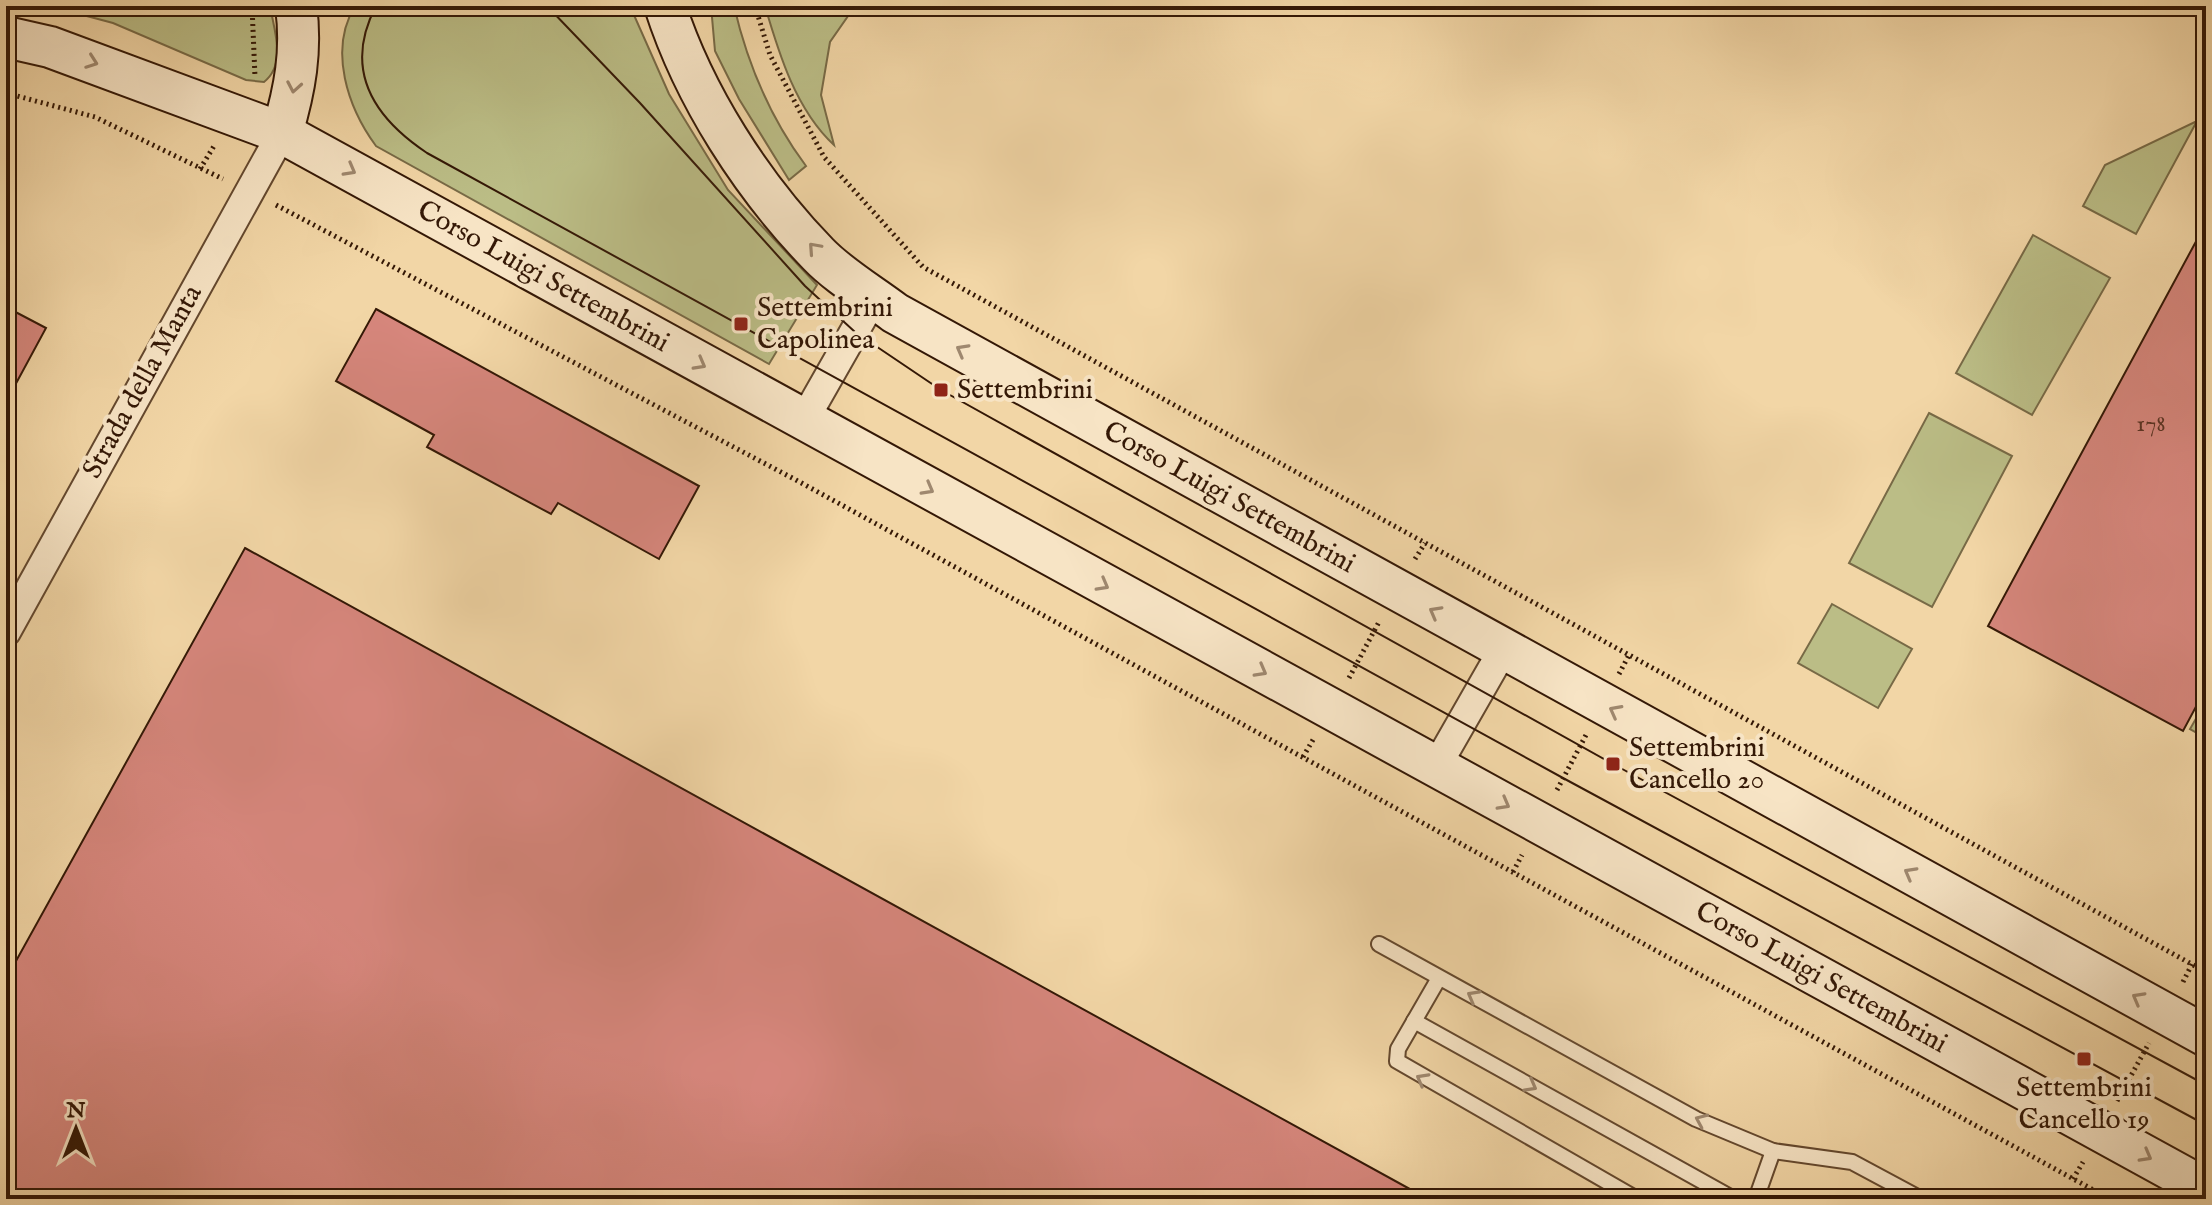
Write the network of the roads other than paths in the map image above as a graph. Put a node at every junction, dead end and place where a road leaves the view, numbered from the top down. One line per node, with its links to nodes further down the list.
1 (665, 6): 5 (main road, Corso Luigi Settembrini)
2 (683, 6): 5 (main road)
3 (304, 17): 6 (main road, one-way to 6)
4 (6, 37): 6 (main road, Corso Luigi Settembrini, one-way to 6)
5 (678, 47): 7 (main road, Corso Luigi Settembrini, one-way to 5)
6 (282, 133): 8 (main road, Corso Luigi Settembrini, one-way to 8); 9 (street, Strada della Manta)
7 (874, 297): 8 (street); 10 (main road, Corso Luigi Settembrini, one-way to 7)
8 (804, 420): 11 (main road, Corso Luigi Settembrini, one-way to 11)
9 (6, 632)
10 (1503, 650): 11 (street); 15 (main road, Corso Luigi Settembrini, one-way to 10)
11 (1436, 767): 17 (main road, Corso Luigi Settembrini, one-way to 17)
12 (1379, 944): 13 (lane)
13 (1439, 978): 14 (lane); 16 (lane, one-way to 13)
14 (1414, 1021): 18 (lane, one-way to 14); 19 (lane, one-way to 19)
15 (2206, 1036)
16 (1773, 1151): 20 (lane); 21 (lane)
17 (2206, 1189)
18 (1637, 1199)
19 (1734, 1199)
20 (1756, 1199)
21 (1921, 1199)

